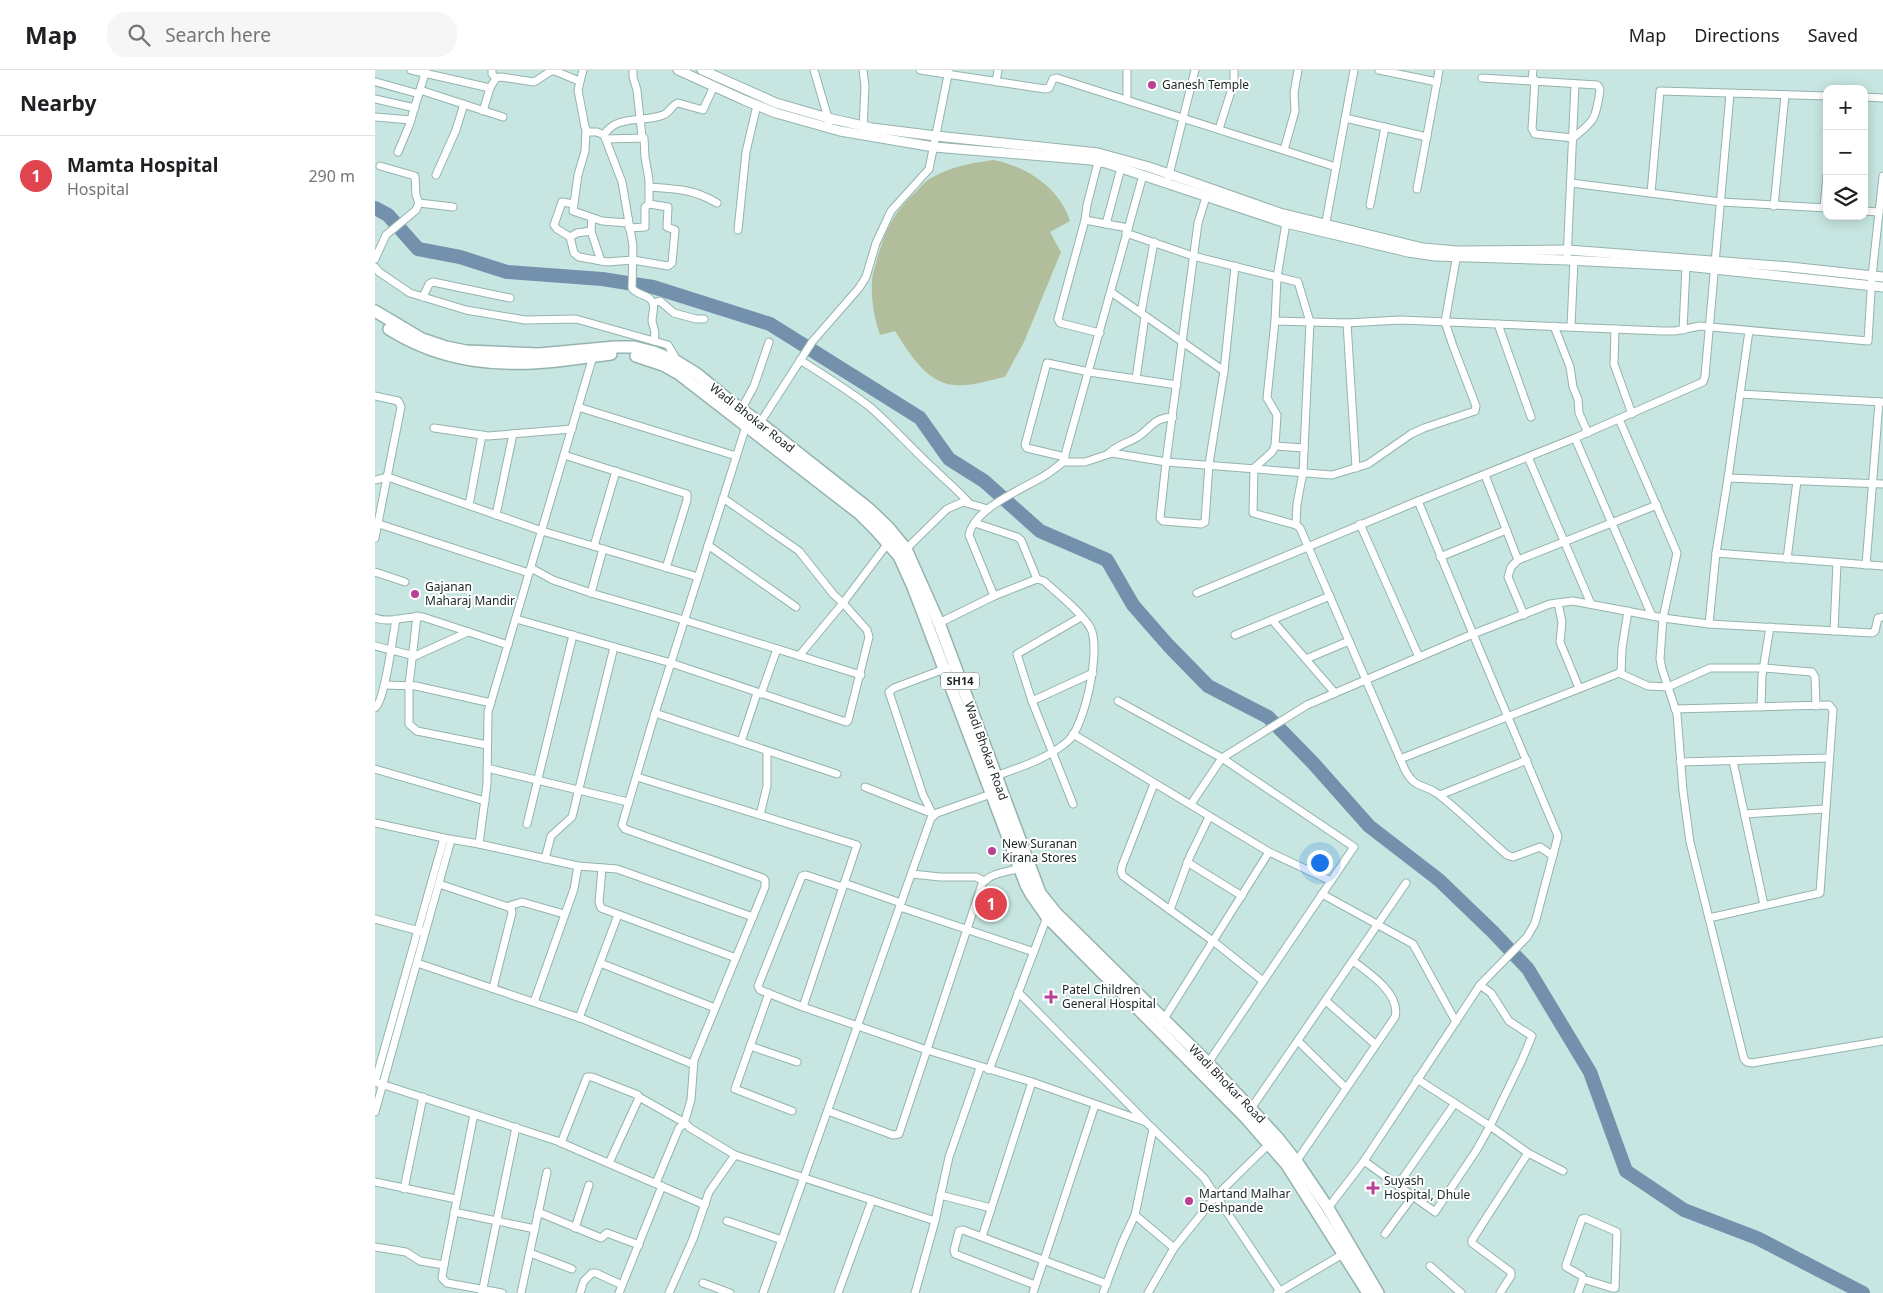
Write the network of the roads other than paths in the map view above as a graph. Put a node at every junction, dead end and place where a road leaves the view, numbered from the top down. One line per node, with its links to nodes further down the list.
1 (411, 70): 19 (street)
2 (492, 70): 22 (street)
3 (583, 70): 25 (street)
4 (633, 70): 47 (street)
5 (678, 70): 30 (street)
6 (702, 70): 48 (street)
7 (814, 70): 48 (street)
8 (863, 70): 55 (street)
9 (920, 70): 21 (street)
10 (998, 70): 27 (street)
11 (1127, 70): 37 (street)
12 (1195, 70): 45 (street)
13 (1234, 70): 53 (street)
14 (1299, 70): 62 (street)
15 (1354, 70): 49 (street)
16 (1379, 70): 28 (street)
17 (1439, 70): 28 (street)
18 (1533, 70): 24 (street)
19 (426, 71): 31 (street); 32 (street)
20 (564, 72): 22 (street); 25 (street)
21 (948, 72): 27 (street); 56 (street)
22 (497, 78): 31 (street)
23 (1482, 78): 24 (street)
24 (1534, 80): 29 (street); 60 (street)
25 (579, 81): 54 (street)
26 (376, 82): 32 (street)
27 (996, 82): 37 (street)
28 (1437, 82): 59 (street)
29 (1575, 84): 60 (street); 60 (street)
30 (714, 86): 41 (street); 47 (street)
31 (490, 88): 43 (street)
32 (420, 92): 40 (street); 42 (street)
33 (1731, 94): 34 (street); 76 (street); 78 (street)
34 (1785, 96): 35 (street); 84 (street)
35 (1823, 96)
36 (1868, 97): 38 (street)
37 (1127, 98): 45 (street)
38 (1883, 98)
39 (375, 99): 42 (street)
40 (464, 104): 43 (street); 68 (street)
41 (757, 105): 52 (street); 95 (street)
42 (415, 108): 50 (street)
43 (483, 111): 46 (street)
44 (375, 117): 50 (street)
45 (1184, 117): 53 (street); 72 (street)
46 (503, 118)
47 (641, 118): 57 (street); 58 (street)
48 (828, 118): 52 (street); 55 (street)
49 (1345, 118): 51 (street); 66 (street)
50 (411, 120): 63 (street)
51 (1385, 127): 59 (street); 83 (street)
52 (829, 128): 55 (street)
53 (1219, 129): 62 (street)
54 (586, 130): 57 (street); 81 (street)
55 (863, 131): 56 (street); 61 (street)
56 (936, 136): 61 (street); 69 (street)
57 (605, 137): 58 (street); 93 (street)
58 (642, 137): 74 (street)
59 (1427, 137): 75 (street)
60 (1573, 138): 73 (street)
61 (934, 148): 64 (street); 138 (street)
62 (1284, 150): 66 (street)
63 (399, 152)
64 (1098, 162): 67 (street); 90 (street)
65 (380, 166): 79 (street)
66 (1336, 166): 94 (street)
67 (1121, 168): 70 (street); 92 (street)
68 (436, 175)
69 (1156, 175): 70 (street); 72 (street)
70 (1143, 176): 97 (street)
71 (1883, 176): 88 (street)
72 (1168, 179): 77 (street); 94 (street)
73 (1571, 183): 76 (street); 102 (street)
74 (649, 187): 80 (street); 82 (street)
75 (1417, 189)
76 (1651, 193): 78 (street)
77 (1205, 197): 91 (street); 101 (street)
78 (1721, 202): 84 (street); 106 (street)
79 (419, 203): 85 (street); 103 (street)
80 (717, 203)
81 (573, 204): 89 (street); 98 (street)
82 (649, 204): 93 (street); 104 (street)
83 (1370, 205)
84 (1774, 206): 86 (street)
85 (453, 207)
86 (1823, 208)
87 (1868, 211): 88 (street)
88 (1879, 212): 112 (street)
89 (591, 218): 93 (street); 96 (street)
90 (1085, 220): 92 (street); 133 (street)
91 (1286, 223): 94 (street); 110 (street)
92 (1106, 224): 97 (street)
93 (628, 226): 104 (street)
94 (1324, 228): 100 (street)
95 (738, 230)
96 (591, 231): 98 (street); 105 (street)
97 (1127, 231): 99 (street); 114 (street)
98 (570, 238): 105 (street)
99 (1154, 242): 101 (street); 119 (street)
100 (1457, 254): 102 (street); 124 (street)
101 (1193, 256): 108 (street); 136 (street)
102 (1570, 257): 106 (street); 109 (street); 128 (street)
103 (375, 259)
104 (633, 260): 105 (street); 117 (street)
105 (601, 261)
106 (1716, 265): 109 (street); 112 (street); 129 (street)
107 (375, 266): 115 (street)
108 (1235, 266): 110 (street); 140 (street)
109 (1687, 266): 131 (street)
110 (1277, 277): 122 (street); 123 (street)
111 (1883, 277): 112 (street)
112 (1872, 281): 113 (street); 132 (street)
113 (1883, 287)
114 (1111, 292): 119 (street); 133 (street)
115 (423, 297): 116 (street); 134 (street)
116 (510, 298)
117 (653, 303): 121 (street); 134 (street)
118 (375, 311): 137 (main road, Wadi Bhokar Road / SH14)
119 (1143, 314): 136 (street); 142 (street)
120 (375, 320): 137 (main road, Wadi Bhokar Road / SH14)
121 (704, 320)
122 (1275, 321): 123 (street); 160 (street)
123 (1310, 322): 125 (street); 161 (street)
124 (1445, 322): 125 (street); 126 (street); 170 (street)
125 (1347, 323): 170 (street)
126 (1498, 324): 127 (street); 151 (street)
127 (1554, 326): 128 (street); 156 (street)
128 (1571, 326): 130 (street)
129 (1710, 327): 131 (street); 132 (street); 149 (street)
130 (1615, 328): 131 (street); 149 (street)
131 (1683, 330)
132 (1749, 331): 144 (street)
133 (1100, 333): 141 (street)
134 (653, 341): 139 (street)
135 (769, 342): 148 (street)
136 (1183, 342): 140 (street); 143 (street)
137 (594, 352): 139 (main road, Wadi Bhokar Road / SH14); 147 (street); 153 (main road, Wadi Bhokar Road / SH14)
138 (800, 360): 153 (street); 182 (street)
139 (679, 363): 148 (main road, Wadi Bhokar Road / SH14)
140 (1224, 371): 168 (street)
141 (1089, 372): 142 (street); 166 (street); 166 (street)
142 (1136, 379): 143 (street)
143 (1177, 385): 150 (street)
144 (1740, 394): 146 (street); 175 (street)
145 (375, 396): 174 (street)
146 (1881, 402): 178 (street)
147 (579, 407): 155 (street); 164 (street)
148 (741, 410): 153 (main road, Wadi Bhokar Road / SH14)
149 (1632, 414): 152 (street)
150 (1173, 417): 162 (street); 167 (street)
151 (1531, 417)
152 (1619, 419): 156 (street); 184 (street)
153 (753, 427): 164 (street); 196 (main road, Wadi Bhokar Road / SH14); 201 (main road, Wadi Bhokar Road / SH14)
154 (434, 428): 158 (street)
155 (572, 429): 157 (street); 163 (street)
156 (1588, 433): 159 (street)
157 (513, 434): 158 (street); 186 (street)
158 (482, 435): 183 (street)
159 (1575, 438): 165 (street); 190 (street)
160 (1275, 446): 161 (street); 169 (street)
161 (1304, 448): 172 (street)
162 (1108, 454): 166 (street); 167 (street)
163 (564, 455): 171 (street); 193 (street)
164 (736, 456): 180 (street)
165 (1528, 457): 173 (street); 195 (street)
166 (1064, 459): 185 (street)
167 (1166, 462): 168 (street); 168 (street)
168 (1209, 464): 169 (street)
169 (1254, 468): 172 (street); 191 (street)
170 (1356, 468): 172 (street)
171 (616, 471): 198 (street); 209 (street)
172 (1303, 472): 191 (street)
173 (1485, 475): 181 (street); 192 (street)
174 (388, 477): 176 (street); 183 (street); 187 (street)
175 (1728, 478): 177 (street); 202 (street)
176 (375, 480)
177 (1797, 480): 178 (street); 204 (street)
178 (1874, 484): 179 (street); 207 (street)
179 (1883, 484)
180 (723, 498): 197 (street); 219 (street)
181 (1418, 501): 189 (street); 203 (street)
182 (969, 503): 185 (street); 201 (street)
183 (469, 505): 186 (street)
184 (1657, 505): 190 (street); 230 (street)
185 (989, 508): 188 (street)
186 (496, 515): 193 (street)
187 (379, 524): 194 (street); 210 (street)
188 (975, 524): 213 (street); 217 (street)
189 (1361, 524): 199 (street); 251 (street)
190 (1612, 524): 195 (street); 226 (street)
191 (1296, 525): 199 (street)
192 (1506, 530): 203 (street); 205 (street)
193 (542, 531): 198 (street); 210 (street)
194 (375, 538)
195 (1565, 542): 205 (street); 221 (street)
196 (888, 543): 201 (main road, Wadi Bhokar Road / SH14); 219 (street)
197 (708, 545): 212 (street); 222 (street)
198 (594, 546): 200 (street)
199 (1308, 546): 216 (street); 218 (street)
200 (603, 549): 209 (street); 215 (street)
201 (902, 553): 236 (main road, Wadi Bhokar Road / SH14)
202 (1716, 553): 204 (street); 235 (street)
203 (1440, 556): 240 (street)
204 (1787, 559): 206 (street)
205 (1518, 560): 224 (street)
206 (1837, 563): 207 (street); 238 (street)
207 (1866, 565): 208 (street)
208 (1883, 566)
209 (666, 568): 212 (street)
210 (530, 571): 215 (street); 232 (street)
211 (375, 572): 214 (street)
212 (698, 578): 233 (street)
213 (1037, 579): 217 (street); 227 (street)
214 (405, 582)
215 (591, 593): 233 (street)
216 (1197, 593)
217 (994, 596): 236 (street)
218 (1330, 596): 234 (street); 243 (street)
219 (843, 603): 250 (street); 258 (street)
220 (1558, 603): 221 (street); 224 (street); 263 (street)
221 (1591, 604): 223 (street)
222 (796, 608)
223 (1629, 611): 226 (street); 257 (street)
224 (1524, 614): 240 (street)
225 (417, 616): 231 (street); 239 (street); 249 (street)
226 (1652, 616): 230 (street)
227 (1081, 617): 256 (street); 266 (street)
228 (1883, 617): 238 (street)
229 (375, 618): 231 (street)
230 (1663, 618): 235 (street); 262 (street)
231 (396, 619): 248 (street)
232 (516, 619): 241 (street); 244 (street)
233 (685, 620): 247 (street); 253 (street)
234 (1272, 620): 242 (street); 252 (street)
235 (1709, 624): 237 (street)
236 (935, 626): 254 (main road, Wadi Bhokar Road / SH14)
237 (1770, 627): 238 (street); 255 (street)
238 (1834, 631)
239 (468, 632): 244 (street); 249 (street)
240 (1473, 634): 251 (street); 274 (street)
241 (573, 635): 246 (street); 291 (street)
242 (1235, 635)
243 (1349, 640): 252 (street); 259 (street)
244 (508, 645): 268 (street)
245 (375, 646): 248 (street)
246 (615, 647): 253 (street); 294 (street)
247 (777, 649): 250 (street); 264 (street)
248 (390, 651): 249 (street); 260 (street)
249 (413, 656): 261 (street)
250 (799, 656): 258 (street)
251 (1419, 657): 259 (street)
252 (1306, 659): 265 (street)
253 (671, 663): 264 (street); 273 (street)
254 (950, 667): 290 (main road, Wadi Bhokar Road / SH14); 302 (street)
255 (1764, 668): 262 (street); 269 (street); 270 (street)
256 (1093, 673): 266 (street); 275 (street)
257 (1621, 674): 262 (street); 263 (street)
258 (861, 675): 264 (street)
259 (1366, 680): 265 (street); 282 (street)
260 (385, 685): 261 (street); 271 (street)
261 (409, 686): 268 (street); 277 (street)
262 (1668, 687): 272 (street)
263 (1579, 688): 274 (street)
264 (759, 693): 276 (street)
265 (1335, 693): 280 (street)
266 (1032, 701): 279 (street)
267 (1118, 701): 280 (street)
268 (491, 703): 277 (street)
269 (1816, 706): 270 (street); 281 (street)
270 (1761, 707): 272 (street)
271 (375, 708)
272 (1675, 709): 285 (street)
273 (655, 713): 276 (street); 289 (street)
274 (1508, 717): 282 (street); 283 (street)
275 (1073, 734): 279 (street); 292 (street)
276 (741, 742): 278 (street)
277 (487, 745): 286 (street)
278 (767, 751): 288 (street); 304 (street)
279 (1053, 753): 290 (street); 299 (street)
280 (1222, 758): 300 (street); 319 (street)
281 (1829, 758): 284 (street); 301 (street)
282 (1401, 759): 296 (street)
283 (1527, 760): 296 (street); 311 (street)
284 (1733, 761): 285 (street); 303 (street)
285 (1680, 762): 333 (street)
286 (487, 768): 291 (street); 297 (street)
287 (375, 769): 297 (street)
288 (837, 774)
289 (637, 777): 298 (street); 304 (street)
290 (990, 778): 295 (main road, Wadi Bhokar Road / SH14)
291 (537, 780): 294 (street); 307 (street)
292 (1154, 784): 300 (street); 328 (street)
293 (865, 786): 302 (street)
294 (579, 790): 298 (street); 312 (street)
295 (996, 792): 302 (street); 315 (main road, Wadi Bhokar Road / SH14)
296 (1439, 796): 311 (street)
297 (485, 801): 309 (street)
298 (629, 802): 331 (street)
299 (1073, 804)
300 (1191, 804): 305 (street)
301 (1825, 809): 303 (street); 326 (street)
302 (932, 814): 317 (street)
303 (1745, 814): 326 (street)
304 (760, 815): 322 (street)
305 (1209, 817): 310 (street); 313 (street)
306 (375, 823): 308 (street)
307 (527, 824)
308 (448, 839): 309 (street); 321 (street); 337 (street)
309 (479, 844): 312 (street)
310 (1269, 852): 319 (street); 324 (street)
311 (1553, 856): 345 (street)
312 (545, 859): 314 (street)
313 (1187, 862): 324 (street); 328 (street)
314 (579, 866): 316 (street); 329 (street)
315 (1024, 866): 318 (street); 332 (main road, Wadi Bhokar Road / SH14); 355 (main road, Wadi Bhokar Road / SH14)
316 (602, 868): 330 (street); 331 (street)
317 (912, 874): 318 (street); 325 (street)
318 (984, 881): 336 (street)
319 (1331, 881): 323 (street)
320 (1406, 883): 335 (street)
321 (439, 884): 327 (street); 337 (street)
322 (843, 885): 325 (street); 348 (street); 351 (street)
323 (1322, 894): 335 (street); 344 (street)
324 (1241, 896): 338 (street)
325 (900, 905): 336 (street); 356 (street)
326 (1764, 905): 333 (street)
327 (509, 906): 329 (street); 346 (street)
328 (1170, 910): 338 (street)
329 (564, 914): 350 (street)
330 (618, 915): 340 (street); 343 (street)
331 (753, 917): 340 (street)
332 (1047, 917): 339 (street); 355 (main road, Wadi Bhokar Road / SH14)
333 (1709, 918): 358 (street)
334 (375, 919): 337 (street)
335 (1379, 924): 341 (street); 354 (street)
336 (965, 930): 339 (street); 361 (street)
337 (422, 932): 342 (street); 368 (street)
338 (1213, 941): 344 (street); 355 (street)
339 (1033, 952): 347 (street)
340 (736, 958): 352 (street)
341 (1353, 961): 349 (street); 359 (street)
342 (417, 962): 346 (street); 368 (street)
343 (600, 963): 352 (street); 353 (street)
344 (1263, 981): 364 (street)
345 (1480, 985): 354 (street); 382 (street)
346 (493, 988): 350 (street)
347 (1018, 992): 366 (street); 380 (street)
348 (769, 993): 351 (street); 360 (street)
349 (1326, 1001): 357 (street); 359 (street)
350 (534, 1002): 353 (street)
351 (803, 1007): 356 (street)
352 (715, 1008): 363 (street)
353 (579, 1018): 363 (street)
354 (1456, 1022): 367 (street)
355 (1161, 1024): 364 (main road, Wadi Bhokar Road / SH14)
356 (857, 1025): 361 (street); 376 (street)
357 (1298, 1041): 370 (street); 378 (street)
358 (1883, 1041)
359 (1375, 1045): 370 (street)
360 (750, 1046): 362 (street); 375 (street)
361 (927, 1050): 365 (street); 376 (street)
362 (797, 1062)
363 (692, 1064): 381 (street)
364 (1204, 1067): 378 (main road, Wadi Bhokar Road / SH14)
365 (980, 1068): 366 (street); 400 (street)
366 (989, 1070): 369 (street)
367 (1417, 1079): 373 (street); 389 (street)
368 (378, 1082): 371 (street); 377 (street)
369 (1032, 1082): 374 (street); 406 (street)
370 (1346, 1088): 390 (street)
371 (423, 1097): 379 (street); 399 (street)
372 (639, 1097): 381 (street); 386 (street); 391 (street)
373 (1455, 1103): 382 (street); 398 (street)
374 (1095, 1105): 380 (street); 424 (street)
375 (792, 1111)
376 (829, 1111): 394 (street)
377 (375, 1112)
378 (1248, 1112): 385 (main road, Wadi Bhokar Road / SH14)
379 (474, 1114): 383 (street); 403 (street)
380 (1146, 1122): 384 (street)
381 (685, 1123): 388 (street); 397 (street)
382 (1490, 1126): 387 (street); 402 (street)
383 (516, 1127): 386 (street); 413 (street)
384 (1153, 1129): 401 (street); 410 (street)
385 (1273, 1140): 390 (main road, Wadi Bhokar Road / SH14); 401 (street); 423 (main road, Wadi Bhokar Road / SH14)
386 (561, 1143): 391 (street)
387 (1528, 1153): 392 (street); 449 (street)
388 (735, 1154): 394 (street); 405 (street)
389 (1364, 1161): 398 (street); 407 (street)
390 (1296, 1162): 407 (main road, Wadi Bhokar Road / SH14)
391 (609, 1163): 397 (street)
392 (1563, 1171)
393 (547, 1172): 409 (street)
394 (804, 1178): 404 (street); 418 (street)
395 (375, 1182): 399 (street)
396 (589, 1185): 414 (street)
397 (659, 1185): 405 (street); 419 (street)
398 (1398, 1185): 402 (street)
399 (404, 1188): 403 (street)
400 (940, 1195): 406 (street); 412 (street)
401 (1216, 1196): 421 (street); 434 (street)
402 (1413, 1196): 416 (street)
403 (456, 1200): 408 (street)
404 (872, 1200): 412 (street); 442 (street)
405 (705, 1205): 439 (street)
406 (991, 1208): 417 (street)
407 (1327, 1208): 447 (main road, Wadi Bhokar Road / SH14)
408 (454, 1212): 413 (street); 425 (street)
409 (538, 1212): 414 (street); 415 (street)
410 (1135, 1214): 421 (street); 430 (street)
411 (727, 1221): 418 (street)
412 (935, 1221): 443 (street)
413 (497, 1222): 415 (street); 433 (street)
414 (575, 1228): 419 (street)
415 (535, 1229): 422 (street)
416 (1385, 1234)
417 (982, 1236): 424 (street); 432 (street)
418 (781, 1240): 441 (street)
419 (639, 1245): 431 (street)
420 (375, 1247): 425 (street)
421 (1174, 1248): 445 (street)
422 (530, 1253): 427 (street); 436 (street)
423 (1343, 1254): 434 (street); 446 (main road, Wadi Bhokar Road / SH14)
424 (1044, 1259): 430 (street); 432 (street)
425 (444, 1265): 433 (street)
426 (1430, 1266): 448 (street)
427 (572, 1269)
428 (1583, 1279): 428 (street); 450 (street)
429 (703, 1284): 440 (street)
430 (1107, 1284): 444 (street)
431 (622, 1285): 437 (street); 438 (street)
432 (1034, 1289)
433 (482, 1291): 435 (street)
434 (1279, 1292)
435 (502, 1293)
436 (521, 1293)
437 (580, 1293)
438 (619, 1293)
439 (669, 1293)
440 (730, 1293)
441 (763, 1293)
442 (838, 1293)
443 (915, 1293)
444 (1103, 1293)
445 (1148, 1293)
446 (1368, 1293)
447 (1378, 1293)
448 (1461, 1293)
449 (1500, 1293)
450 (1578, 1293)

